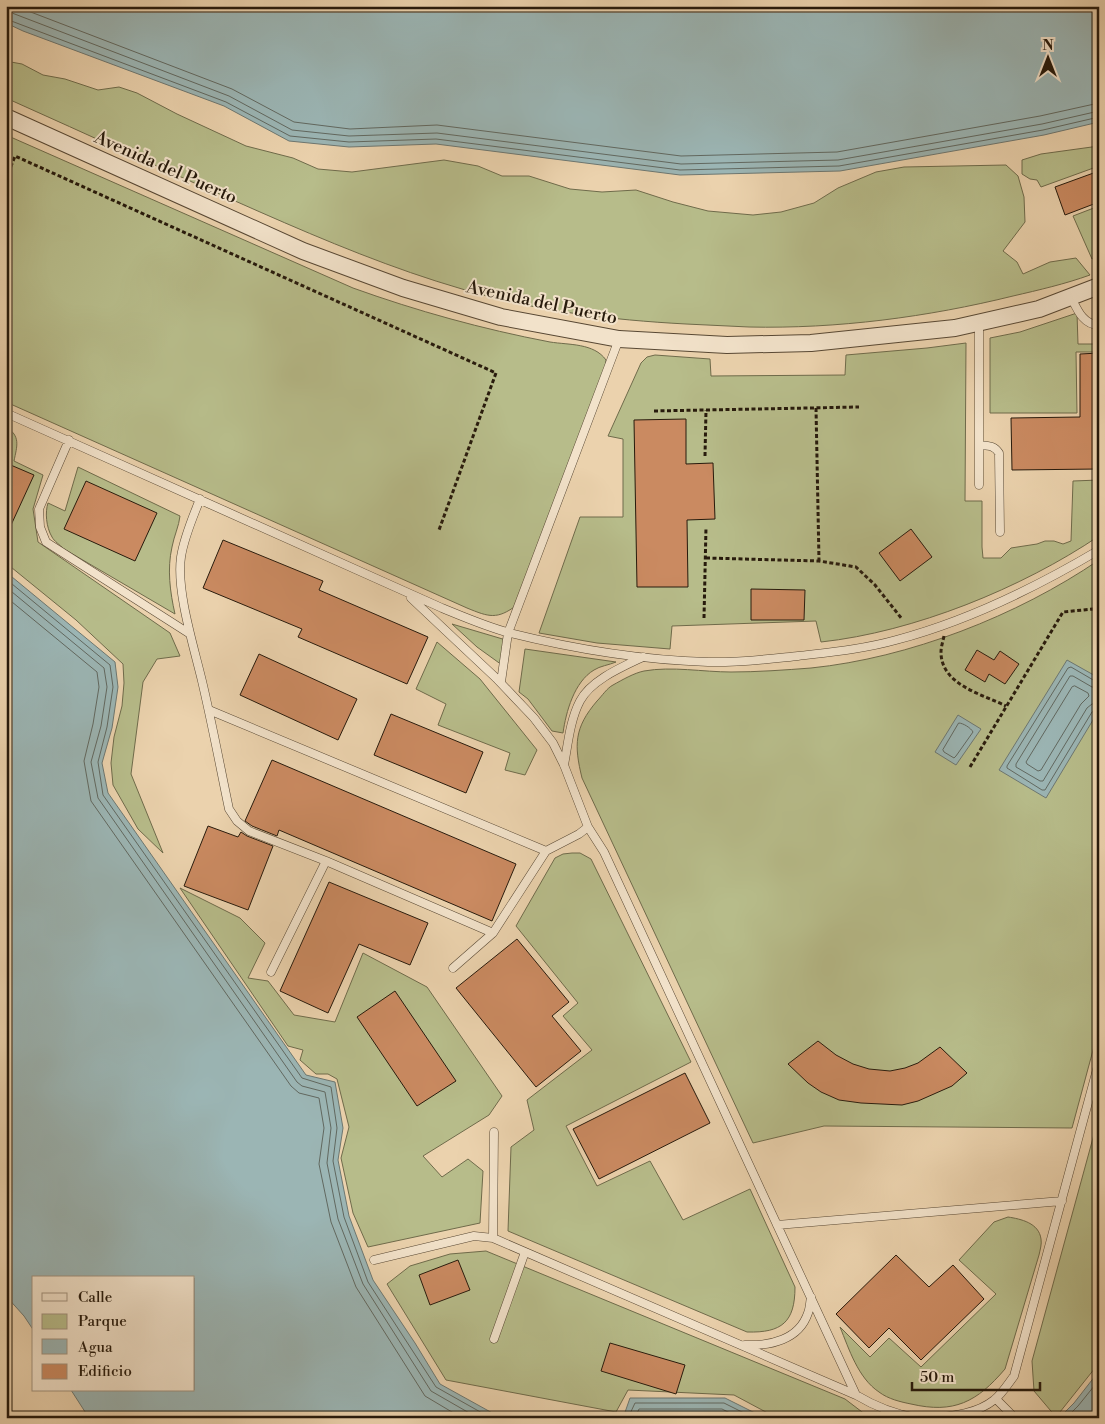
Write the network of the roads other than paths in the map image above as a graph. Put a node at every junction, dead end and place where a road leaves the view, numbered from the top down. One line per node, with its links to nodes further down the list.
1 (6, 117): 6 (street, Avenida del Puerto)
2 (1099, 286): 3 (street, Avenida del Puerto)
3 (1071, 297): 4 (street, Avenida del Puerto); 5 (lane)
4 (979, 322): 6 (street, Avenida del Puerto); 9 (lane)
5 (1099, 325)
6 (619, 340): 15 (lane)
7 (6, 413): 8 (lane)
8 (69, 440): 11 (lane); 16 (lane)
9 (979, 445): 10 (lane); 12 (lane)
10 (979, 485)
11 (200, 499): 14 (lane); 16 (lane)
12 (1000, 532)
13 (1099, 550): 17 (lane)
14 (406, 593): 15 (lane); 18 (lane)
15 (508, 633): 17 (lane); 18 (lane)
16 (190, 634): 19 (lane)
17 (644, 656): 20 (lane)
18 (501, 682): 20 (lane)
19 (209, 710): 22 (lane); 23 (lane)
20 (564, 766): 21 (lane)
21 (588, 827): 22 (lane); 30 (lane)
22 (546, 851): 24 (lane)
23 (326, 861): 24 (lane); 26 (lane)
24 (493, 933): 25 (lane)
25 (453, 968)
26 (271, 972)
27 (1099, 1062): 29 (lane)
28 (494, 1132): 31 (lane)
29 (1062, 1201): 30 (lane); 38 (lane)
30 (777, 1225): 34 (lane)
31 (493, 1238): 32 (lane); 33 (lane)
32 (526, 1252): 35 (lane); 36 (lane)
33 (374, 1260)
34 (811, 1297): 36 (lane); 37 (lane)
35 (494, 1339)
36 (740, 1345): 37 (lane)
37 (856, 1395): 39 (lane)
38 (996, 1399): 40 (lane); 41 (lane)
39 (917, 1418)
40 (934, 1418)
41 (1015, 1418)

